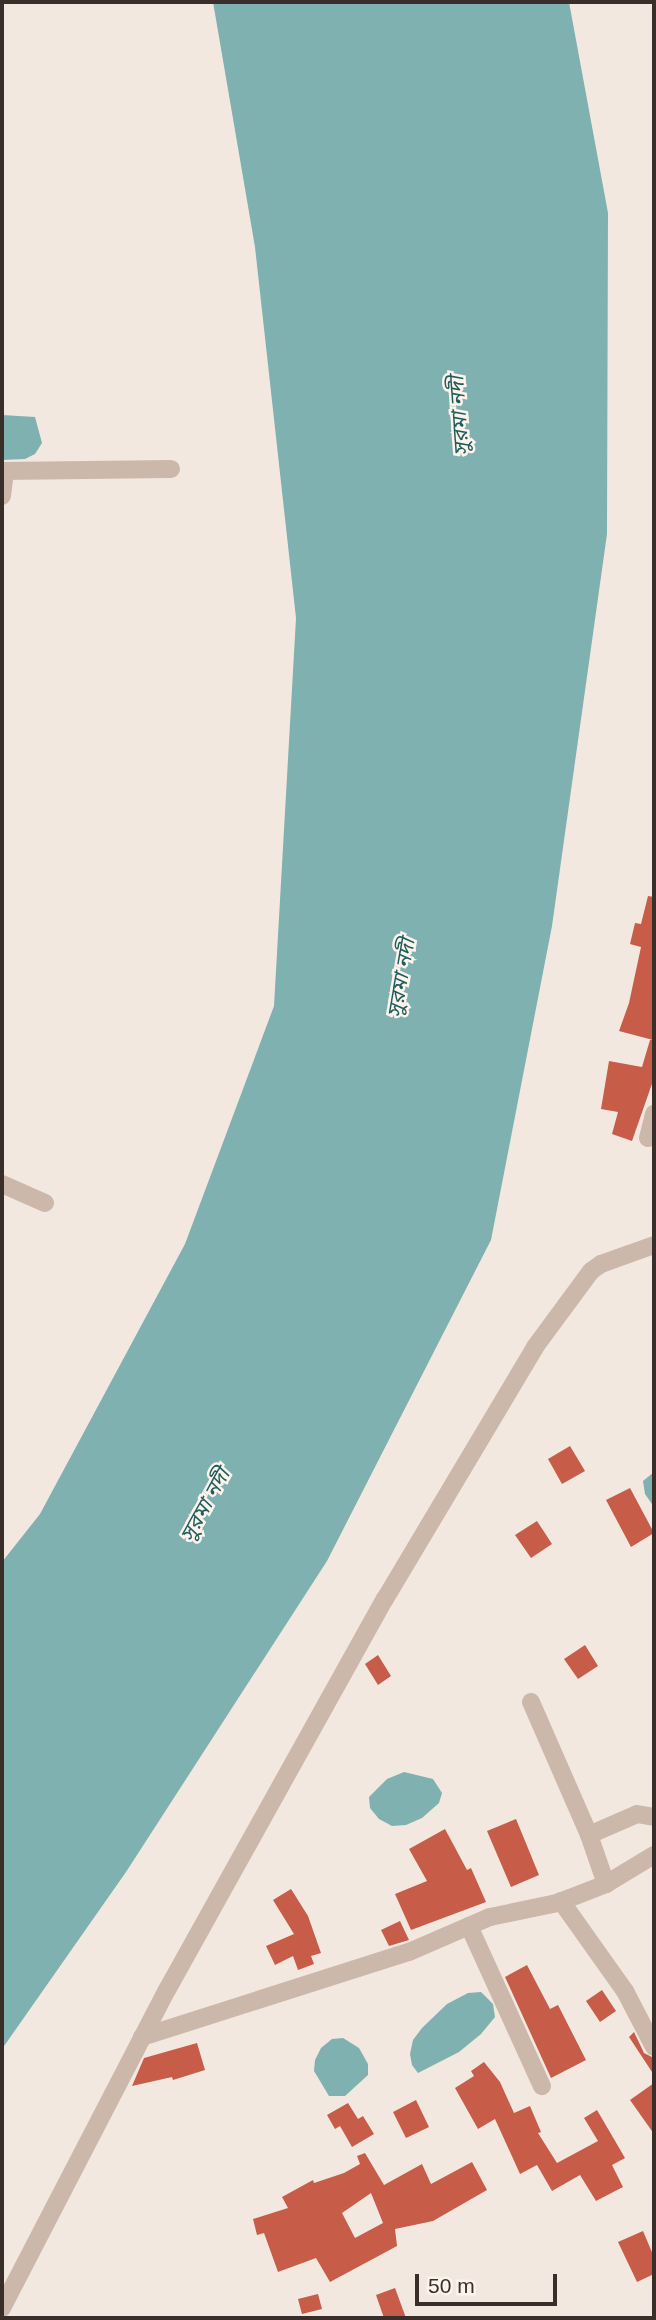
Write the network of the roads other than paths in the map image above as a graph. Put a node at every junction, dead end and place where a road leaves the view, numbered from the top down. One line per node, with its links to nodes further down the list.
1 (171, 469): 2 (street)
2 (3, 471): 3 (street)
3 (2, 496)
4 (654, 1114): 5 (street)
5 (648, 1138)
6 (2, 1184): 7 (street)
7 (45, 1203)
8 (654, 1245): 16 (street)
9 (531, 1702): 11 (street)
10 (654, 1817): 11 (street)
11 (589, 1835): 13 (street)
12 (654, 1855): 13 (street)
13 (606, 1884): 14 (street)
14 (561, 1901): 15 (street); 17 (street)
15 (469, 1926): 16 (street); 18 (street)
16 (142, 2037): 19 (street)
17 (654, 2047)
18 (541, 2086)
19 (2, 2308)

